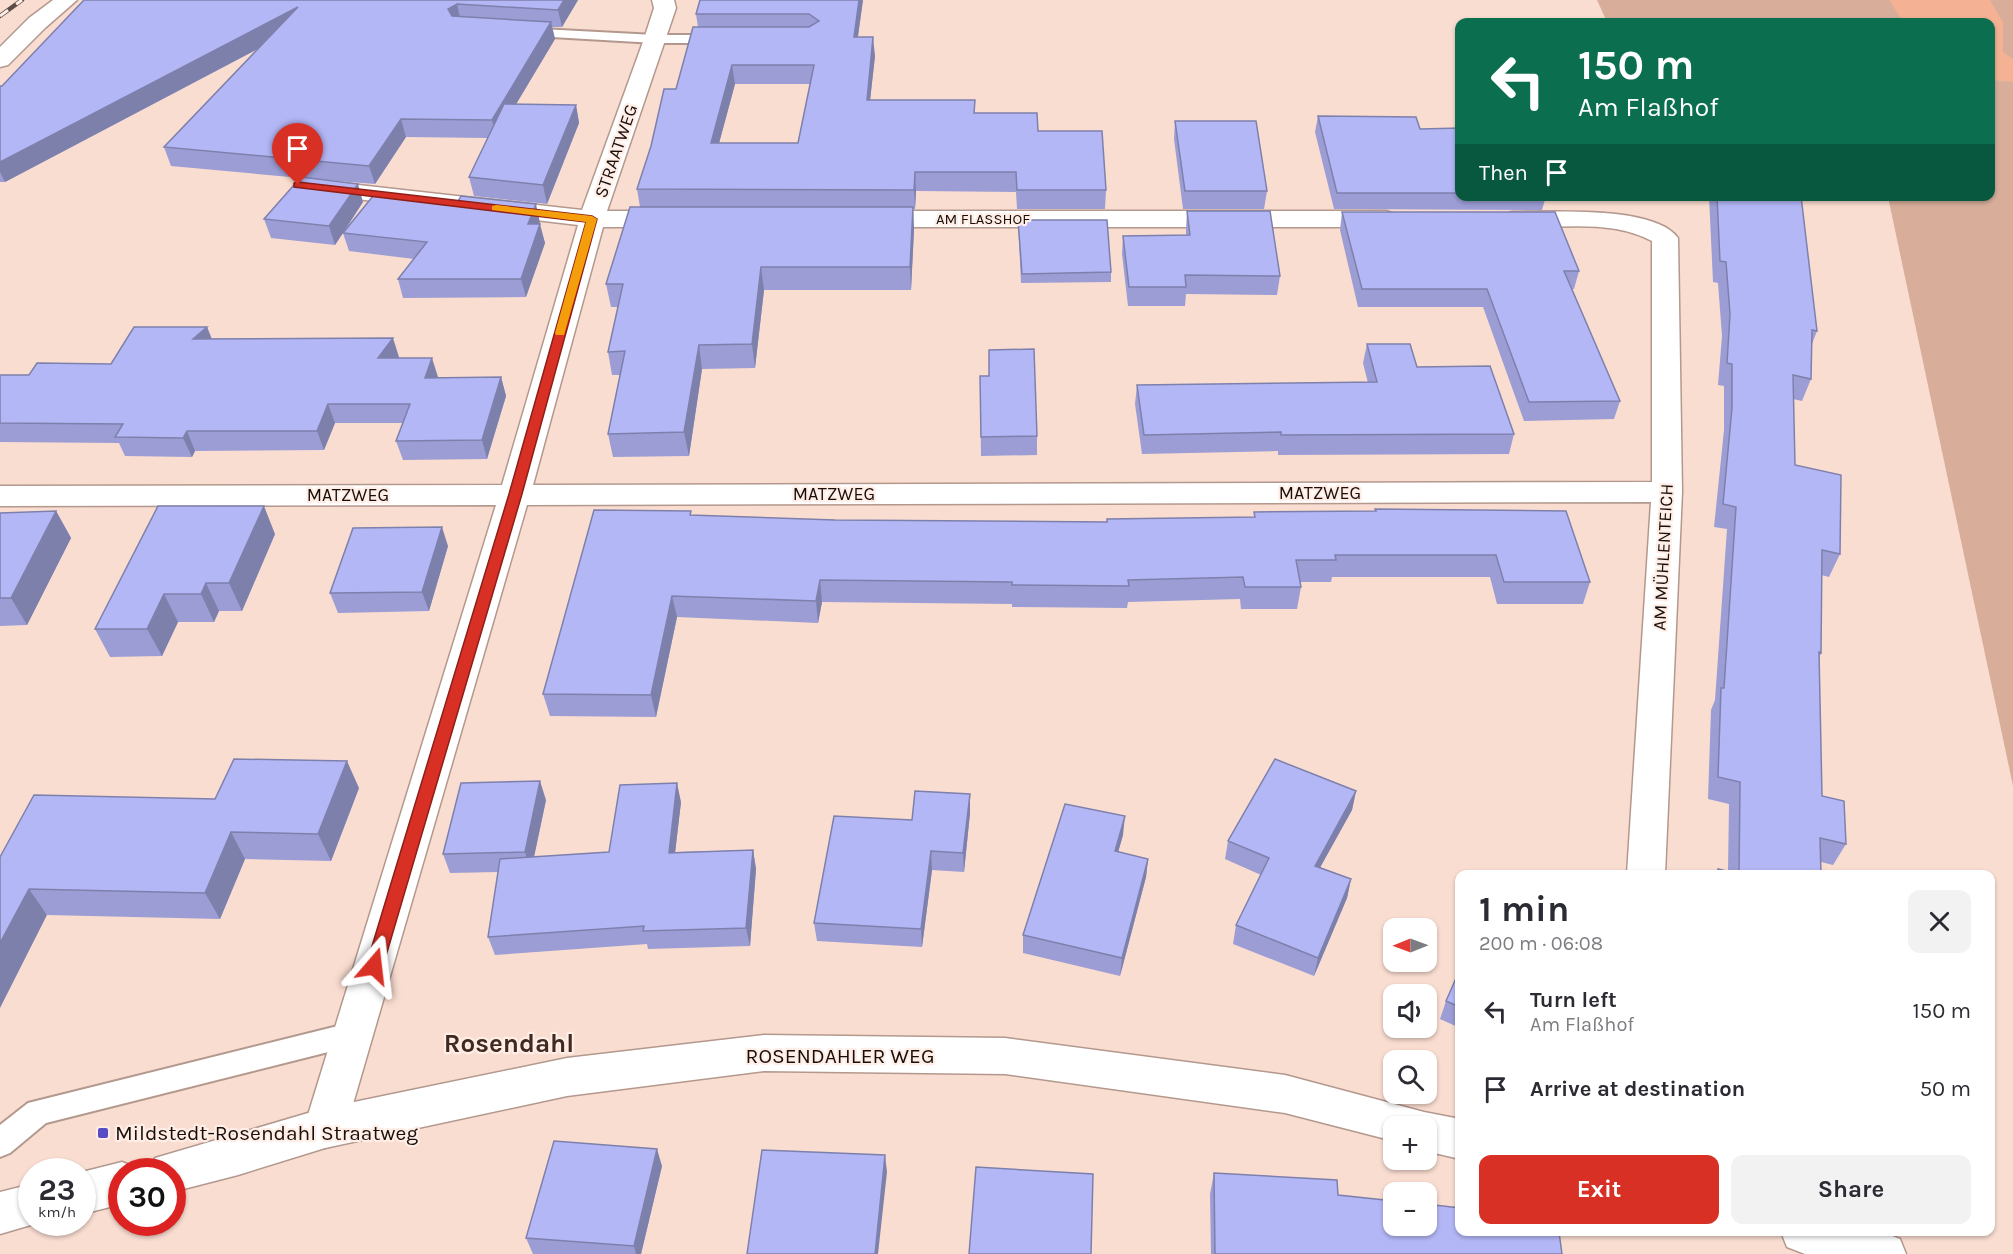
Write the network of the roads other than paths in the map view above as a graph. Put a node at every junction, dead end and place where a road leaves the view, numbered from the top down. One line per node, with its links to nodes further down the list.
1 (66, 0): 6 (street)
2 (663, 0): 4 (street, STRAATWEG)
3 (507, 31): 4 (lane)
4 (656, 39): 5 (lane); 8 (street, STRAATWEG)
5 (739, 39)
6 (0, 60)
7 (298, 185): 8 (street)
8 (592, 219): 9 (street); 14 (street, STRAATWEG)
9 (699, 219)
10 (841, 219): 11 (street, AM FLASSHOF)
11 (1410, 219)
12 (1493, 220): 13 (street, AM MÜHLENTEICH)
13 (1667, 492): 14 (street, MATZWEG); 16 (street, AM MÜHLENTEICH)
14 (515, 494): 15 (street, MATZWEG); 17 (street, STRAATWEG)
15 (0, 496)
16 (1646, 870)
17 (354, 1034): 19 (street, STRAATWEG); 22 (lane)
18 (1383, 1119): 19 (street, ROSENDAHLER WEG)
19 (326, 1128): 23 (street, ROSENDAHLER WEG)
20 (1437, 1134): 21 (street)
21 (1455, 1139)
22 (0, 1143)
23 (186, 1168)
24 (18, 1208): 25 (street)
25 (0, 1213)
26 (1818, 1236): 27 (street)
27 (1884, 1254)

